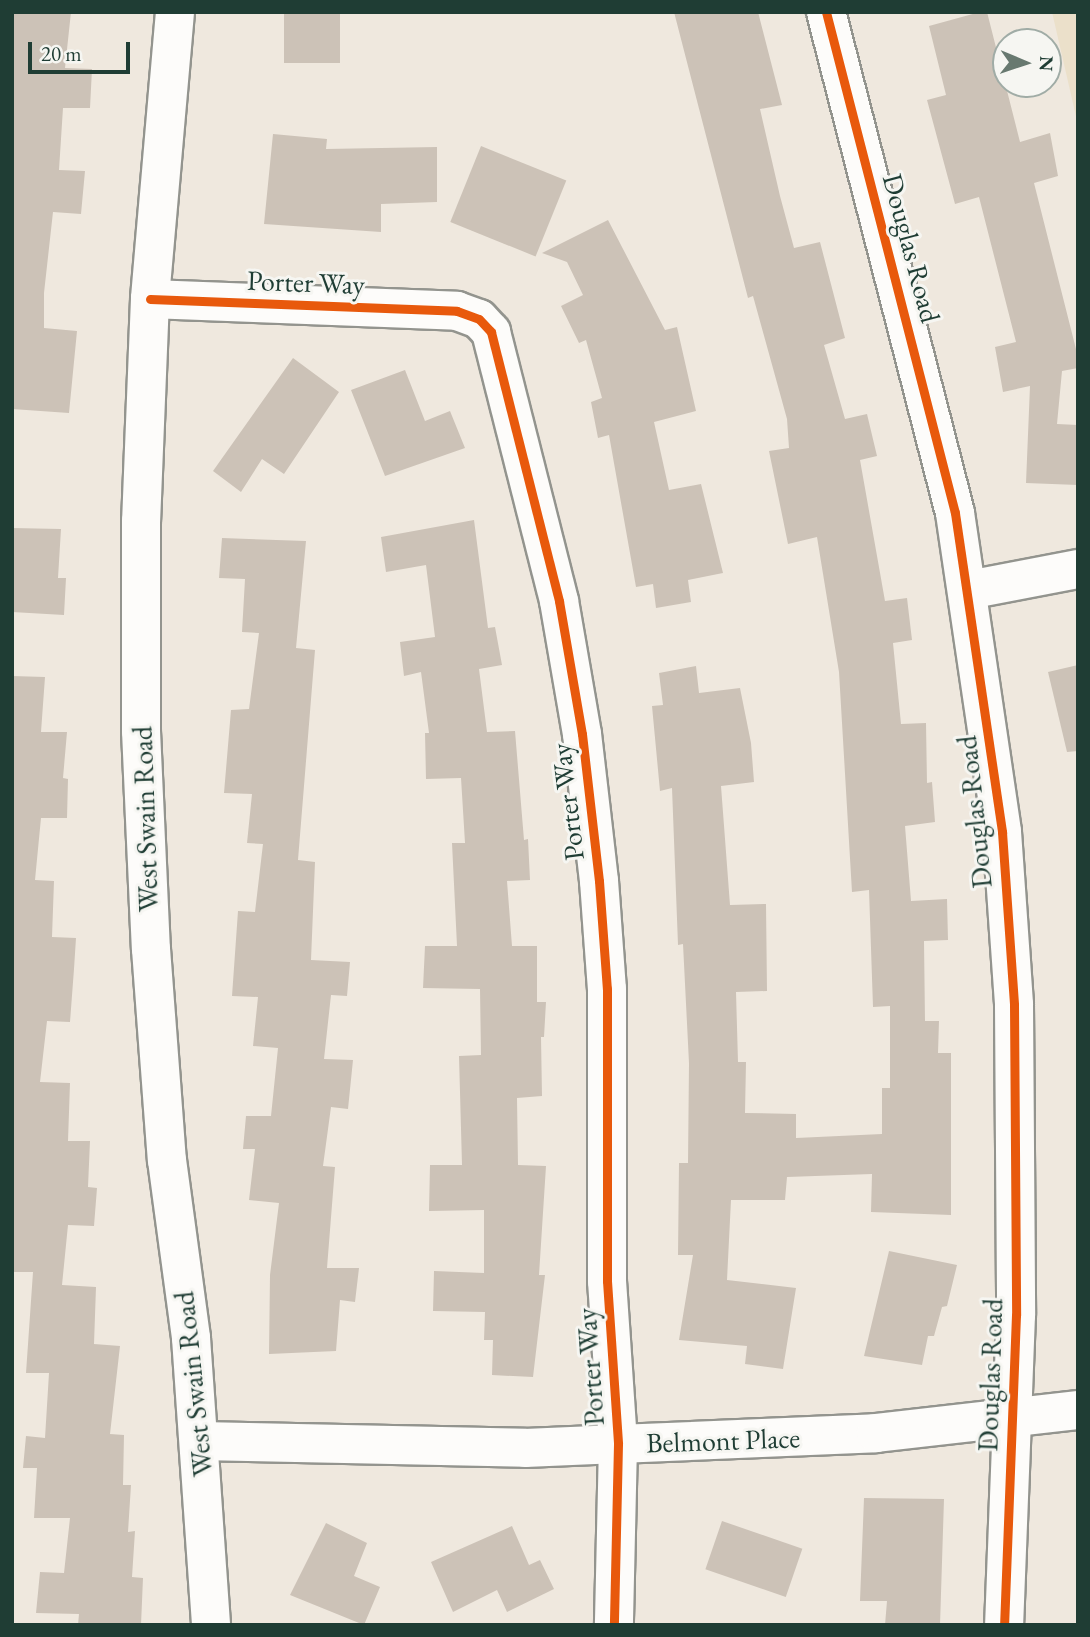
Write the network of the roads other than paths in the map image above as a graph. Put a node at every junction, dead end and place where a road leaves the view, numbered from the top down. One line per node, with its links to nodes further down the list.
1 (175, 12): 3 (street, West Swain Road)
2 (826, 12): 5 (street, Douglas Road)
3 (150, 299): 8 (street, West Swain Road); 9 (street, Porter Way)
4 (1078, 569): 5 (street)
5 (968, 590): 7 (street, Douglas Road)
6 (1078, 1410): 7 (street, Belmont Place)
7 (1012, 1418): 9 (street, Belmont Place); 12 (street, Douglas Road)
8 (200, 1441): 9 (street, Belmont Place); 10 (street, West Swain Road)
9 (618, 1444): 11 (street, Porter Way)
10 (211, 1625)
11 (614, 1625)
12 (1003, 1625)

